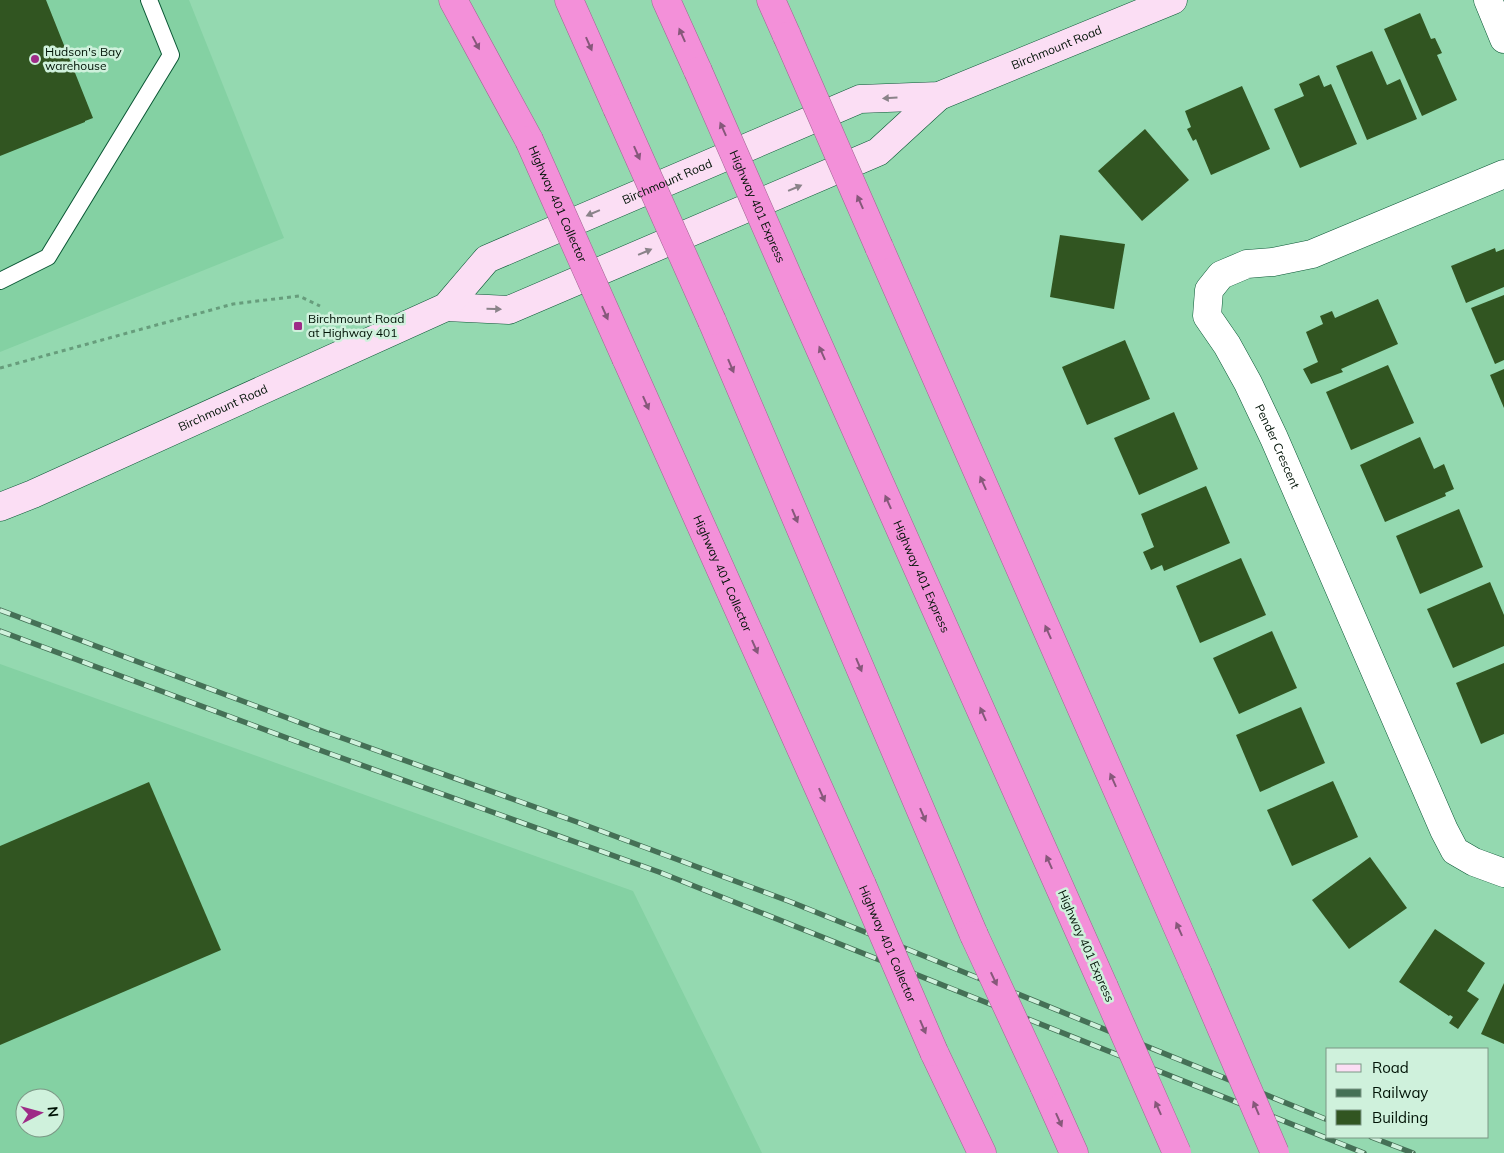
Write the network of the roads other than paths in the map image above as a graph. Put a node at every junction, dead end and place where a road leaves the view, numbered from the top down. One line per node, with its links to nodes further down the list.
1 (149, 0): 11 (lane)
2 (453, 0): 15 (highway, Highway 401 Collector, one-way to 15, bridge)
3 (568, 0): 18 (highway, one-way to 18, bridge)
4 (666, 0): 19 (highway, Highway 401 Express, one-way to 4, bridge)
5 (771, 0): 20 (highway, one-way to 5, bridge)
6 (1173, 0): 9 (main road, Birchmount Road)
7 (1488, 0): 8 (street)
8 (1504, 39)
9 (939, 96): 12 (main road, Birchmount Road, one-way to 9); 12 (main road, Birchmount Road, one-way to 12)
10 (1504, 174): 14 (street, Pender Crescent)
11 (0, 281)
12 (446, 307): 13 (main road, Birchmount Road)
13 (0, 507)
14 (1504, 873)
15 (952, 1089): 16 (highway); 17 (highway, Highway 401 Collector)
16 (976, 1153)
17 (982, 1153)
18 (1074, 1153)
19 (1177, 1153)
20 (1275, 1153)

